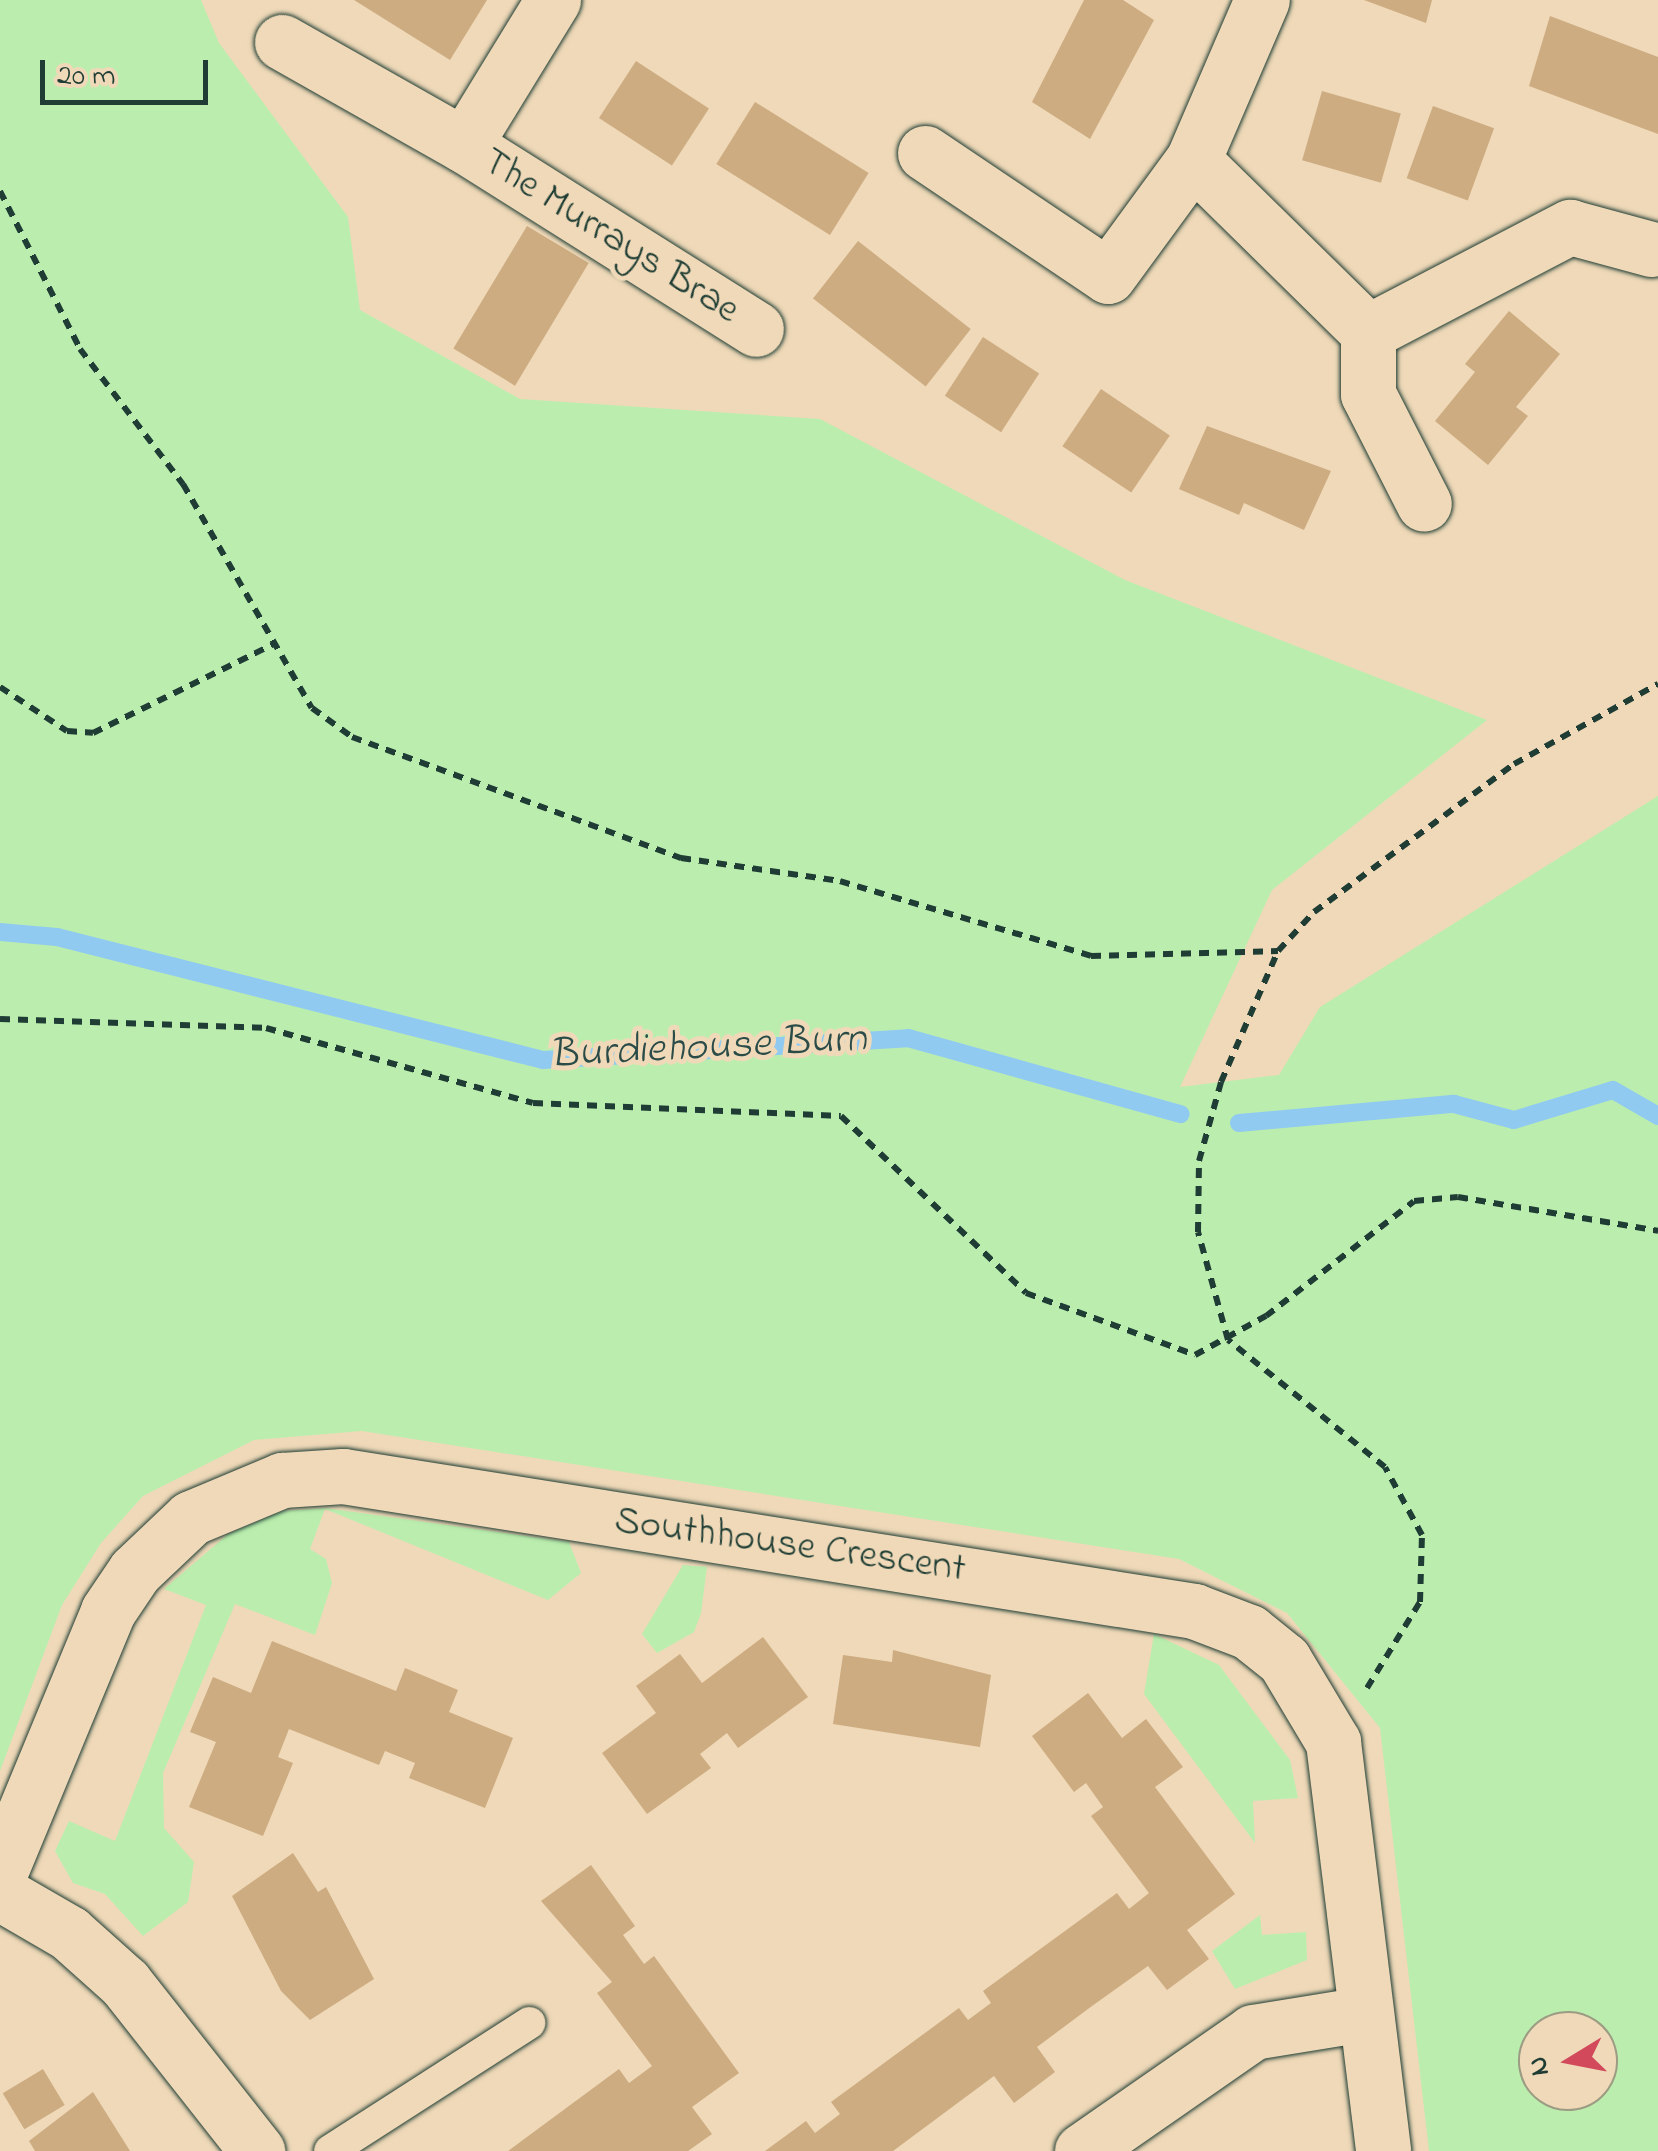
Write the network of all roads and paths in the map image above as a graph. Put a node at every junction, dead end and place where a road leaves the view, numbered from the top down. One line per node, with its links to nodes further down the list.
1 (553, 0): 4 (street, The Murrays Brae)
2 (1262, 0): 6 (street)
3 (282, 42): 4 (street, The Murrays Brae)
4 (464, 145): 9 (street, The Murrays Brae)
5 (925, 154): 6 (street)
6 (1193, 160): 10 (street)
7 (0, 191): 12 (path)
8 (1652, 249): 10 (street)
9 (756, 329)
10 (1368, 332): 11 (street)
11 (1424, 504)
12 (276, 643): 14 (path); 15 (path)
13 (1658, 684): 15 (path)
14 (0, 687)
15 (1278, 951): 18 (path)
16 (0, 1018): 18 (path)
17 (1658, 1231): 18 (path)
18 (1228, 1340): 19 (path)
19 (1333, 1742): 20 (street, Southhouse Crescent); 22 (street, Southhouse Crescent)
20 (0, 1872)
21 (0, 1894): 24 (street)
22 (1364, 2014): 26 (street); 27 (street, Southhouse Crescent)
23 (529, 2022): 25 (lane)
24 (256, 2151)
25 (330, 2151)
26 (1082, 2151)
27 (1383, 2151)

